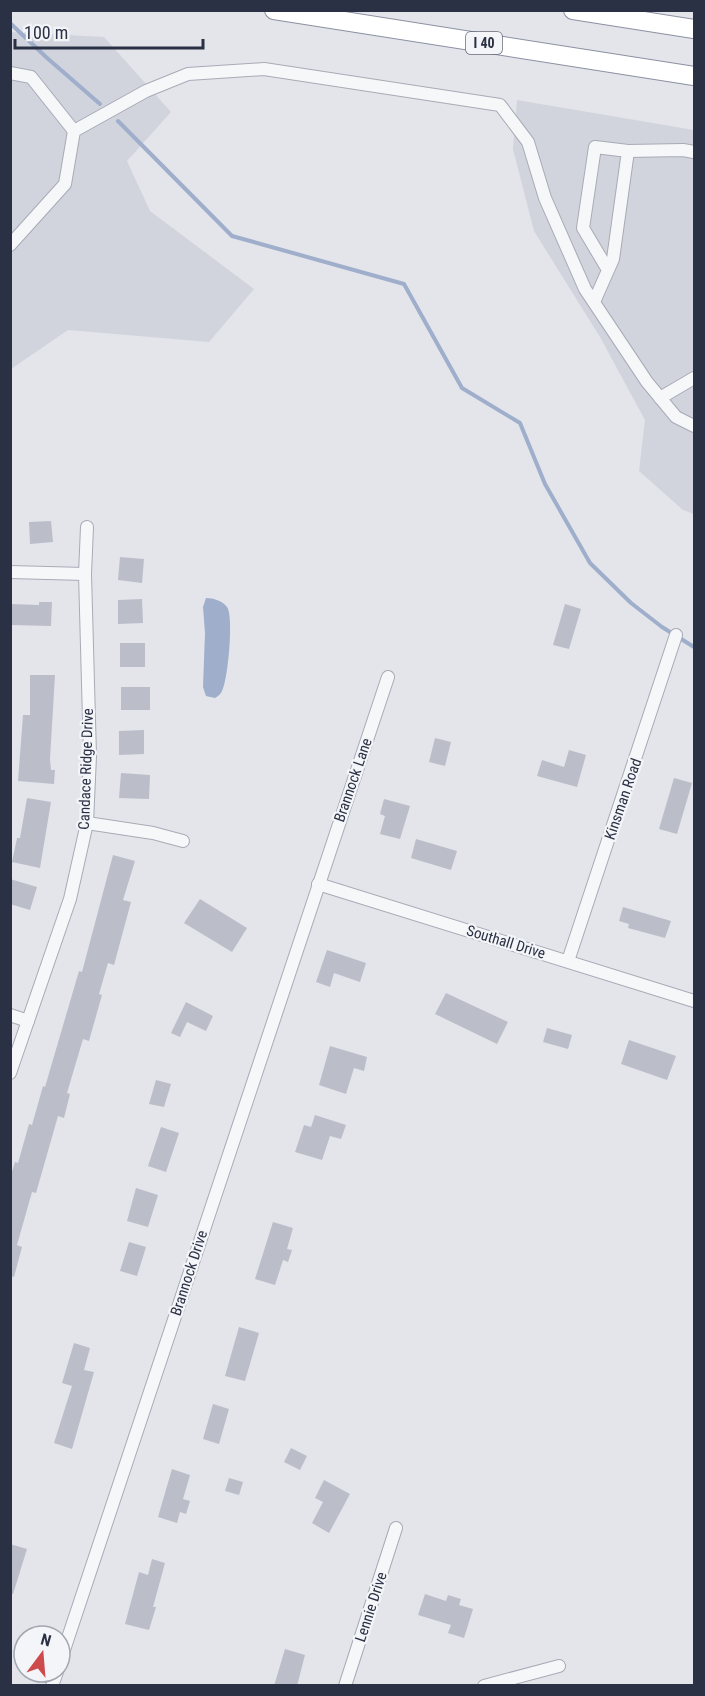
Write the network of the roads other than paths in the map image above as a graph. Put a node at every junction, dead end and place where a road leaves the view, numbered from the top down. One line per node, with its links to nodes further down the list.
1 (274, 10): 5 (highway, I 40)
2 (573, 10): 3 (highway)
3 (694, 29)
4 (10, 72): 6 (street)
5 (694, 76)
6 (74, 131): 9 (street); 11 (street)
7 (628, 151): 8 (street); 10 (street); 10 (street)
8 (694, 152)
9 (10, 245)
10 (608, 270): 11 (street)
11 (594, 302): 13 (street)
12 (694, 378): 13 (street)
13 (660, 398): 14 (street)
14 (694, 426)
15 (87, 527): 17 (street, Candace Ridge Drive)
16 (10, 572): 17 (street)
17 (85, 574): 20 (street, Candace Ridge Drive)
18 (676, 635): 23 (street, Kinsman Road)
19 (388, 677): 22 (street, Brannock Lane)
20 (87, 823): 21 (street); 26 (street, Candace Ridge Drive)
21 (183, 841)
22 (318, 884): 23 (street, Southall Drive); 29 (street, Brannock Drive)
23 (568, 961): 24 (street, Southall Drive)
24 (694, 1001)
25 (10, 1015): 26 (street)
26 (28, 1021): 27 (street, Candace Ridge Drive)
27 (10, 1073)
28 (396, 1528): 31 (street, Lennie Drive)
29 (72, 1626)
30 (559, 1666): 32 (street)
31 (345, 1686)
32 (484, 1686)

